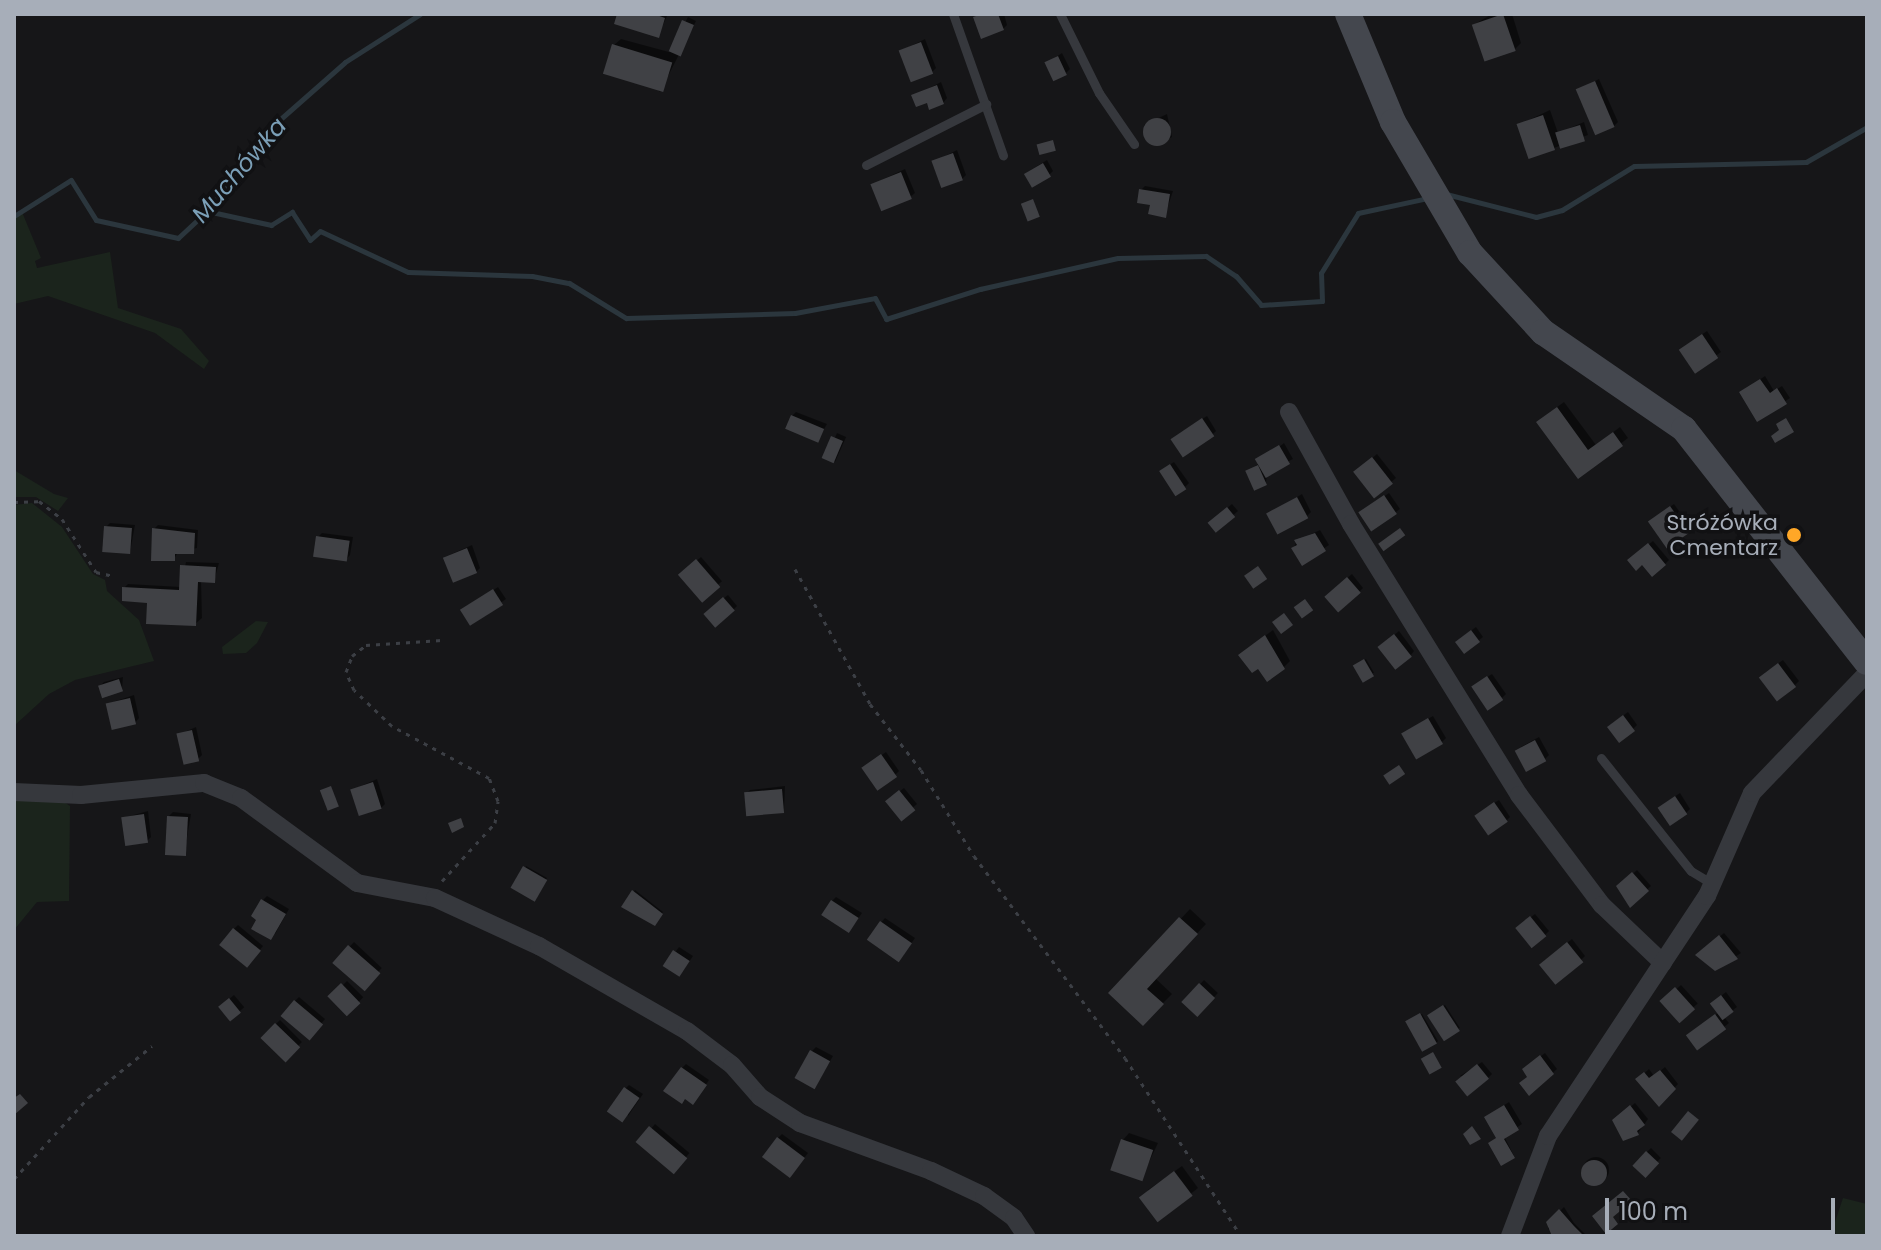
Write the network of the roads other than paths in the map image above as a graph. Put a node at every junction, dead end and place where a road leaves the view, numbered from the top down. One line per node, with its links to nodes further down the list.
1 (953, 14): 4 (lane)
2 (1060, 14): 5 (lane)
3 (1348, 14): 9 (main road)
4 (986, 104): 6 (lane); 7 (lane)
5 (1134, 144)
6 (1003, 155)
7 (866, 165)
8 (1289, 412): 14 (street)
9 (1867, 662)
10 (1867, 673): 13 (street)
11 (1601, 758): 13 (lane)
12 (14, 792): 15 (street)
13 (1713, 884): 14 (street)
14 (1663, 963): 16 (street)
15 (1026, 1236)
16 (1510, 1236)

